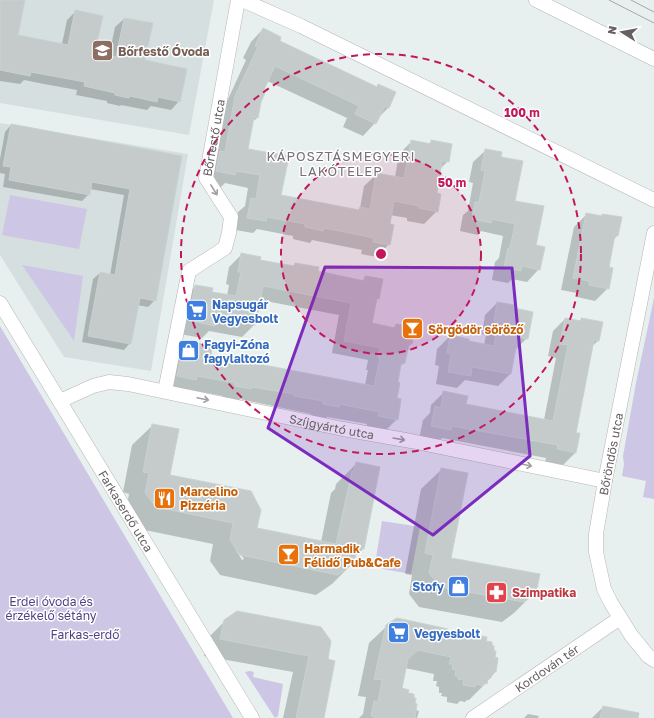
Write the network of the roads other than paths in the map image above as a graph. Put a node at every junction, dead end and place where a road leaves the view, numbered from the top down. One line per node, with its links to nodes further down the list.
1 (238, 0): 8 (street, Bőrfestő utca, one-way to 8)
2 (242, 0): 5 (street)
3 (536, 0): 4 (street)
4 (654, 59)
5 (654, 200)
6 (654, 232): 10 (street, Bőröndös utca)
7 (0, 303): 9 (street, Farkaserdő utca)
8 (165, 391): 9 (street, Szíjgyártó utca); 10 (street, Szíjgyártó utca, one-way to 10)
9 (60, 401): 13 (street, Farkaserdő utca)
10 (605, 481): 11 (street, Bőröndös utca)
11 (620, 618): 12 (street, Bőröndös utca); 14 (street, Kordován tér)
12 (654, 660)
13 (252, 718)
14 (473, 718)

